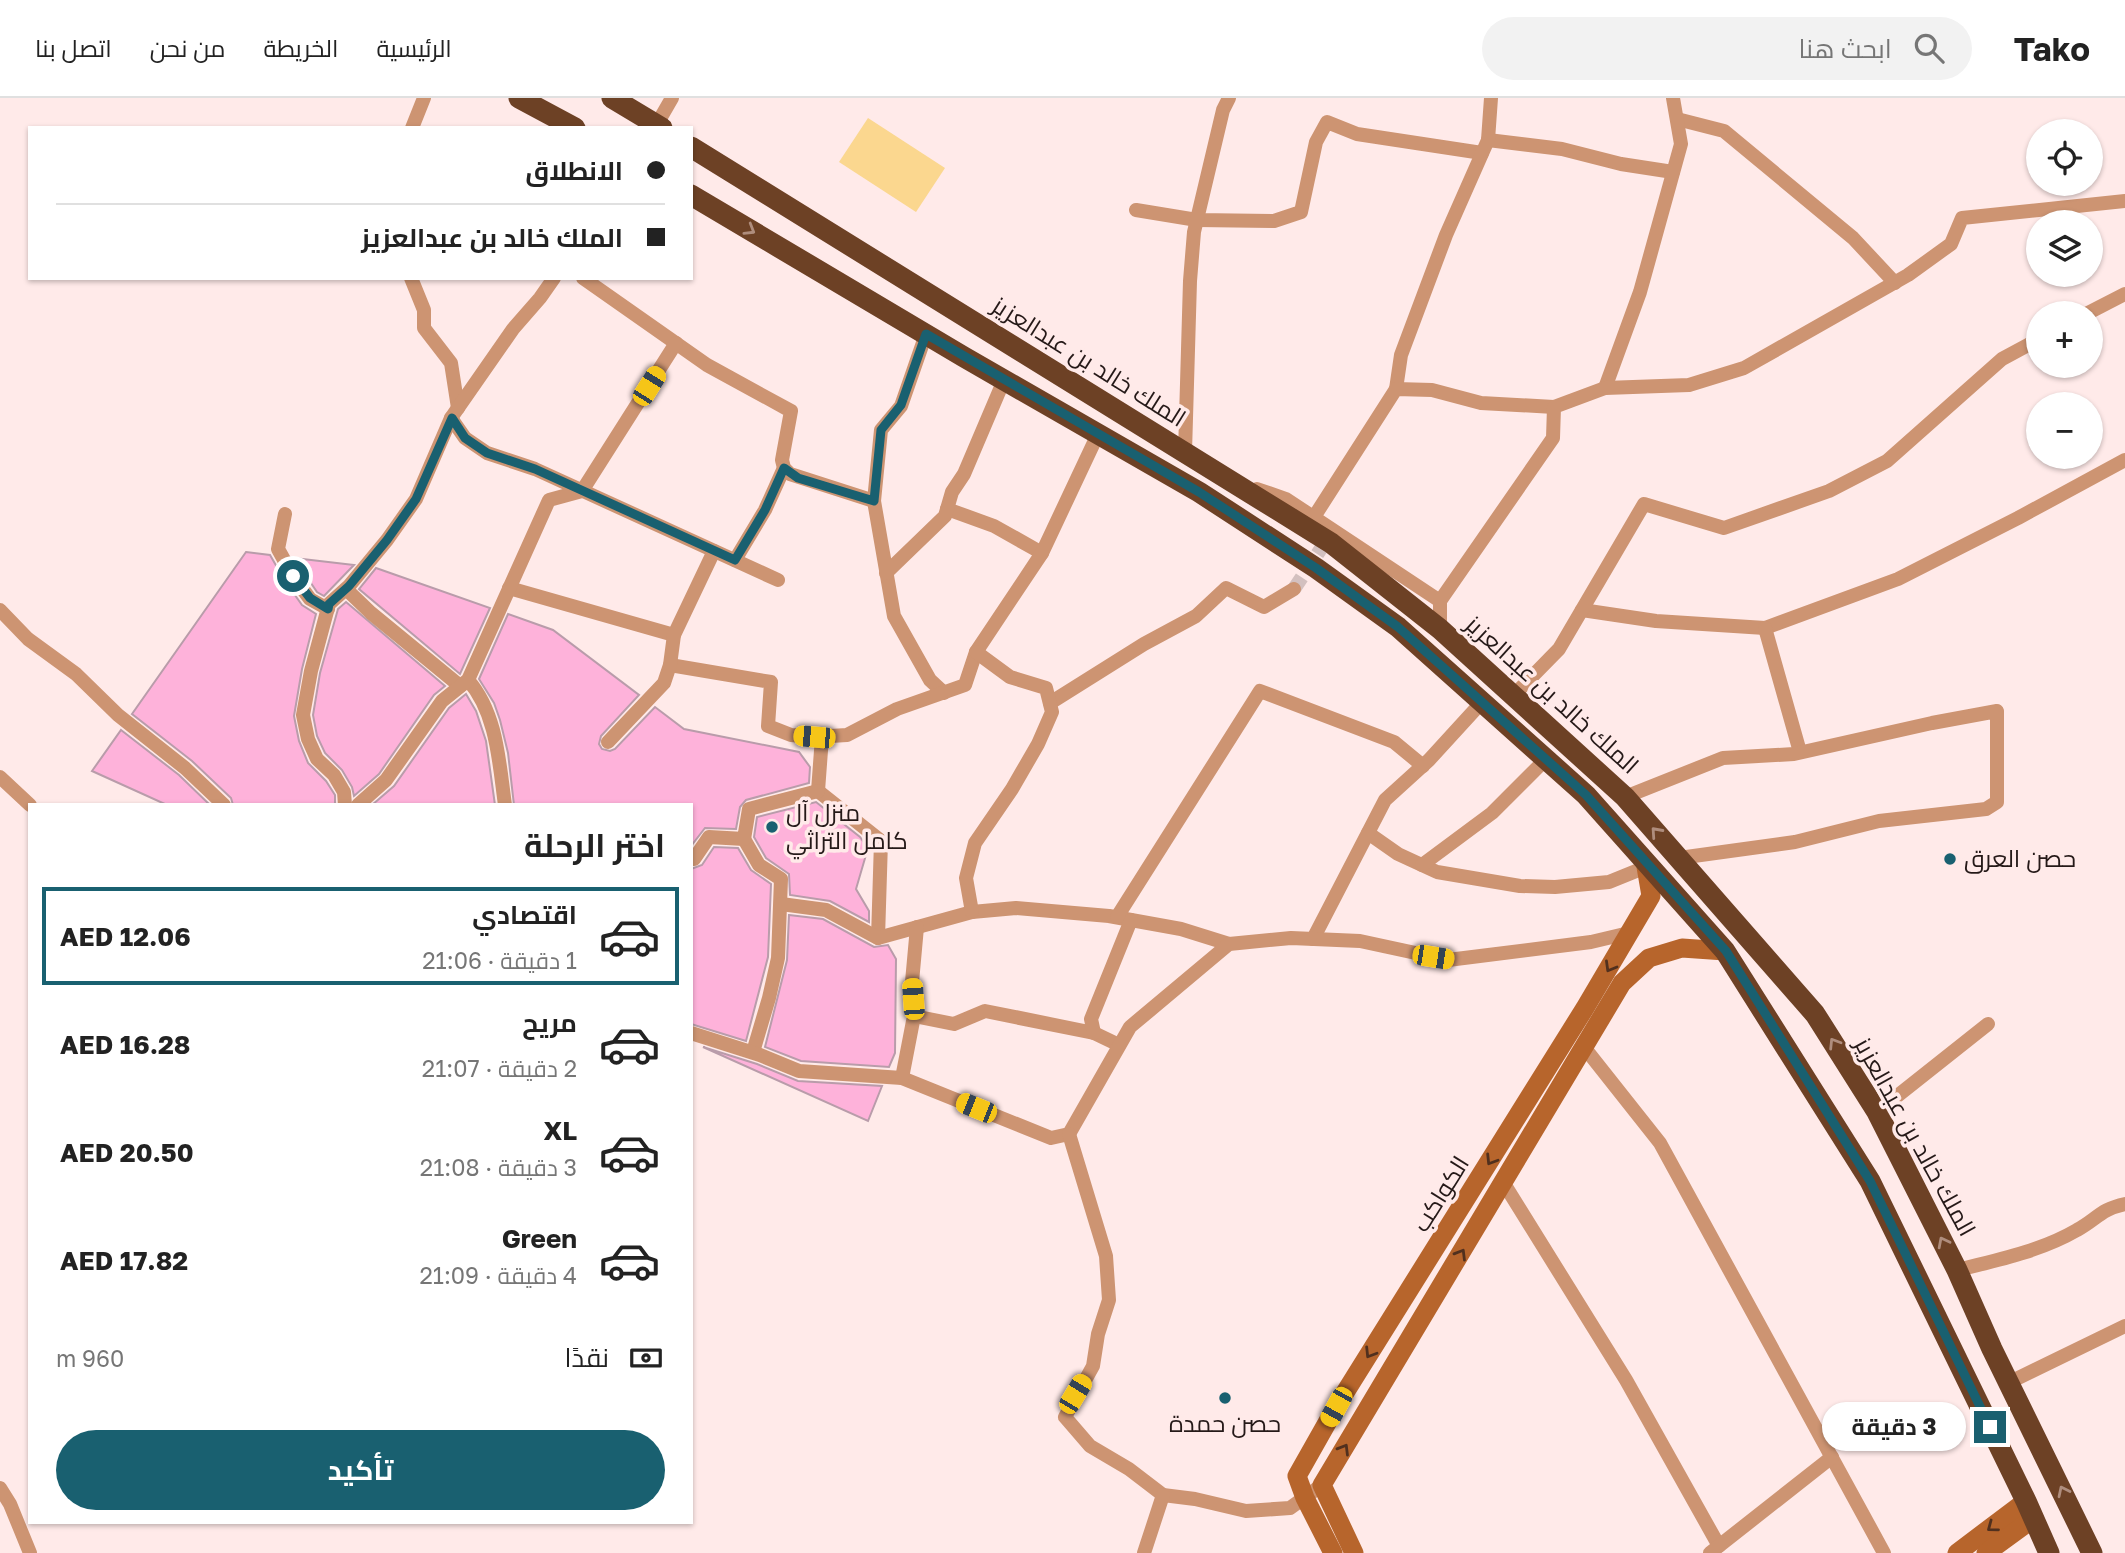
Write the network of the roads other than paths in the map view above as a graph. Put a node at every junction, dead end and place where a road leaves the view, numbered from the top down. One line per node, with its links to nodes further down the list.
1 (424, 98): 9 (street)
2 (519, 98): 10 (highway)
3 (612, 98): 11 (highway)
4 (672, 98): 11 (street)
5 (1229, 98): 18 (street)
6 (1491, 98): 12 (street)
7 (1673, 98): 8 (street)
8 (1677, 119): 14 (street); 22 (street)
9 (413, 126)
10 (571, 126)
11 (660, 126)
12 (1485, 146): 14 (street); 18 (street); 30 (street)
13 (693, 148): 34 (highway, الملك خالد بن عبدالعزيز)
14 (1673, 172): 29 (street)
15 (693, 196): 25 (highway, one-way to 25)
16 (2125, 201): 22 (street)
17 (1136, 210): 18 (street)
18 (1197, 220): 34 (street)
19 (412, 280): 32 (street)
20 (586, 280): 26 (street)
21 (547, 281): 32 (street)
22 (1895, 283): 29 (street)
23 (2125, 293): 24 (street)
24 (2103, 305)
25 (926, 334): 28 (highway); 39 (street)
26 (676, 343): 36 (street); 38 (street)
27 (2026, 346): 54 (street)
28 (1004, 380): 33 (highway); 40 (street)
29 (1605, 388): 31 (street)
30 (1396, 389): 31 (street); 42 (street)
31 (1554, 407): 51 (street)
32 (455, 413): 38 (street); 49 (street)
33 (1098, 434): 44 (street); 63 (highway)
34 (1185, 452): 37 (highway, الملك خالد بن عبدالعزيز)
35 (2125, 460): 55 (street)
36 (784, 468): 39 (street); 45 (street)
37 (1233, 482): 42 (street); 56 (highway, الملك خالد بن عبدالعزيز)
38 (582, 491): 43 (street); 48 (street)
39 (874, 501): 46 (street)
40 (947, 509): 44 (street); 46 (street)
41 (285, 514): 52 (street)
42 (1314, 517): 51 (street)
43 (714, 551): 45 (street); 57 (street)
44 (1042, 553): 58 (street)
45 (735, 560): 47 (street)
46 (886, 573): 61 (street)
47 (778, 580)
48 (509, 588): 57 (street); 60 (street)
49 (346, 589): 52 (street); 60 (street)
50 (1294, 589): 64 (street)
51 (1440, 601): 56 (street)
52 (328, 609): 75 (street)
53 (0, 610): 74 (street)
54 (1582, 610): 55 (street); 62 (street)
55 (1765, 628): 67 (street)
56 (1440, 629): 62 (highway, الملك خالد بن عبدالعزيز)
57 (674, 635): 59 (street)
58 (976, 652): 61 (street); 64 (street)
59 (670, 665): 65 (street); 66 (street)
60 (464, 683): 76 (street); 77 (street)
61 (944, 693): 65 (street)
62 (1515, 694): 72 (highway, الملك خالد بن عبدالعزيز)
63 (1482, 702): 68 (highway); 69 (street)
64 (1050, 703): 85 (street)
65 (822, 737): 71 (street)
66 (608, 742)
67 (1800, 752): 72 (street); 80 (street)
68 (1546, 759): 82 (highway); 83 (street)
69 (1423, 766): 78 (street); 86 (street)
70 (0, 777): 73 (street)
71 (818, 791): 79 (street); 89 (street)
72 (1625, 797): 80 (highway, الملك خالد بن عبدالعزيز, one-way to 72)
73 (28, 803)
74 (222, 803)
75 (345, 803)
76 (360, 803)
77 (505, 803)
78 (1368, 833): 83 (street); 90 (street)
79 (744, 839): 81 (street); 84 (street)
80 (1679, 858): 101 (highway, الملك خالد بن عبدالعزيز, one-way to 80)
81 (693, 859)
82 (1646, 864): 83 (street); 88 (street, الكواكب); 92 (highway)
83 (1422, 865)
84 (781, 904): 89 (street); 99 (street)
85 (972, 912): 86 (street); 87 (street)
86 (1124, 918): 91 (street); 95 (street)
87 (917, 927): 89 (street); 93 (street)
88 (1629, 933): 90 (street); 112 (street, الكواكب, one-way to 112)
89 (878, 938)
90 (1313, 939): 91 (street)
91 (1229, 944): 97 (street)
92 (1726, 951): 98 (street, الكواكب); 113 (highway)
93 (914, 1016): 95 (street); 100 (street)
94 (1988, 1024): 101 (street)
95 (1094, 1032): 97 (street)
96 (693, 1033): 99 (street)
97 (1119, 1045): 102 (street)
98 (1584, 1046): 103 (street, الكواكب); 108 (street)
99 (753, 1052): 100 (street)
100 (902, 1078): 102 (street)
101 (1877, 1112): 105 (highway, الملك خالد بن عبدالعزيز, one-way to 101)
102 (1069, 1134): 111 (street)
103 (1503, 1182): 109 (street, الكواكب, one-way to 103); 114 (street)
104 (2125, 1204): 105 (street)
105 (1957, 1270): 107 (highway, الملك خالد بن عبدالعزيز)
106 (2125, 1326): 107 (street)
107 (2010, 1382): 123 (highway, الملك خالد بن عبدالعزيز, one-way to 107)
108 (1832, 1457): 114 (street); 119 (street)
109 (1322, 1485): 112 (street); 118 (street)
110 (0, 1488): 115 (street)
111 (1163, 1495): 112 (street); 116 (street)
112 (1305, 1498): 117 (street, الكواكب)
113 (2030, 1509): 120 (street, one-way to 120); 121 (street); 122 (highway)
114 (1714, 1549)
115 (30, 1553)
116 (1144, 1553)
117 (1333, 1553)
118 (1353, 1553)
119 (1884, 1553)
120 (1957, 1553)
121 (1986, 1553)
122 (2049, 1553)
123 (2092, 1553)

